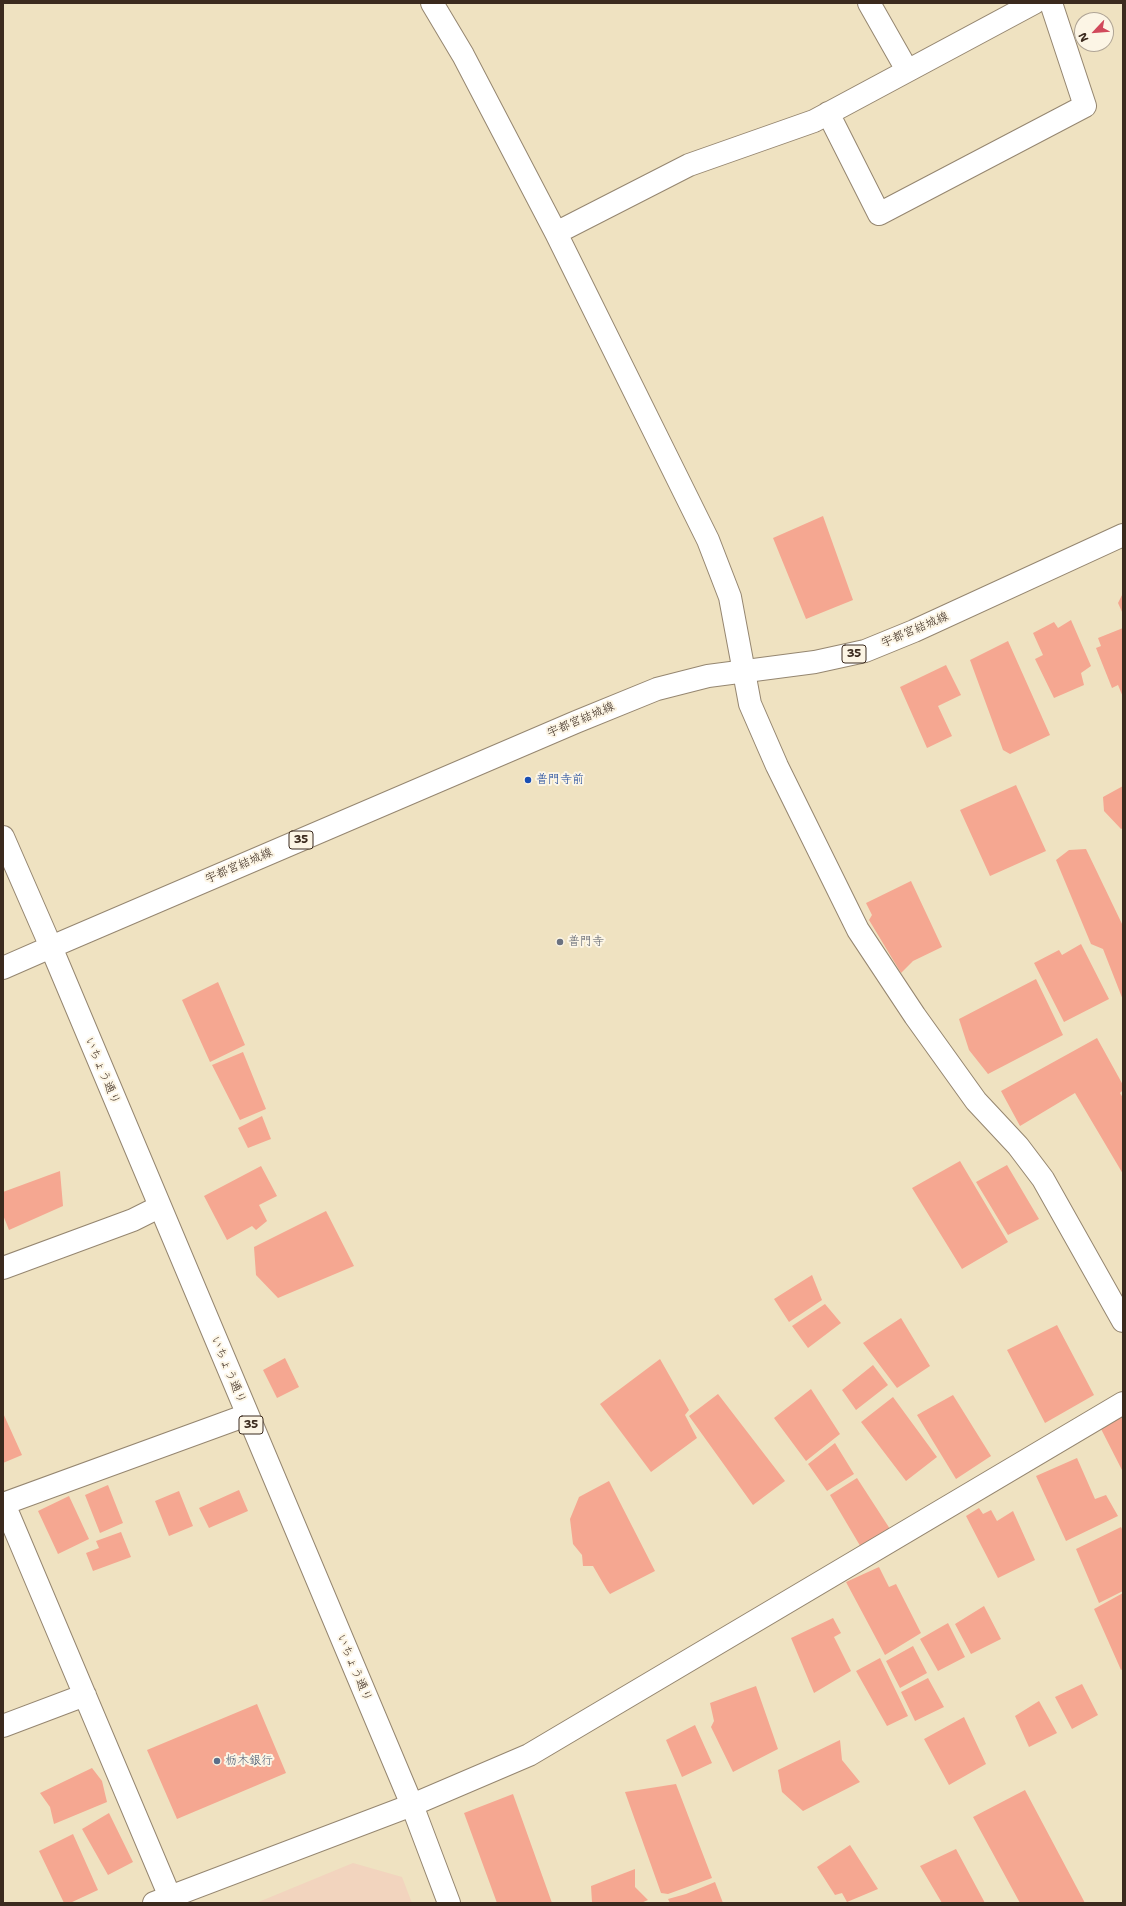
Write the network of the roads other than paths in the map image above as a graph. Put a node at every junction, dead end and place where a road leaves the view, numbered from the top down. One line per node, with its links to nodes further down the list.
1 (432, 3): 7 (street)
2 (870, 3): 5 (street)
3 (1034, 3): 5 (street)
4 (1051, 3): 6 (street)
5 (907, 70): 6 (street)
6 (828, 113): 7 (street)
7 (556, 233): 9 (street)
8 (1123, 535): 9 (street, 宇都宮結城線 / 35)
9 (742, 672): 11 (street, 宇都宮結城線 / 35); 15 (street)
10 (3, 837): 11 (street, いちょう通り)
11 (51, 947): 12 (street, 宇都宮結城線); 13 (street, いちょう通り / 35)
12 (3, 968)
13 (159, 1207): 14 (street); 17 (street, いちょう通り / 35)
14 (3, 1268)
15 (1123, 1321)
16 (1123, 1403): 21 (street)
17 (246, 1415): 18 (street); 21 (street, いちょう通り / 35)
18 (4, 1504): 19 (street)
19 (85, 1695): 20 (street); 22 (street)
20 (3, 1726)
21 (412, 1805): 22 (street); 23 (street, いちょう通り / 35)
22 (162, 1900)
23 (449, 1903)

